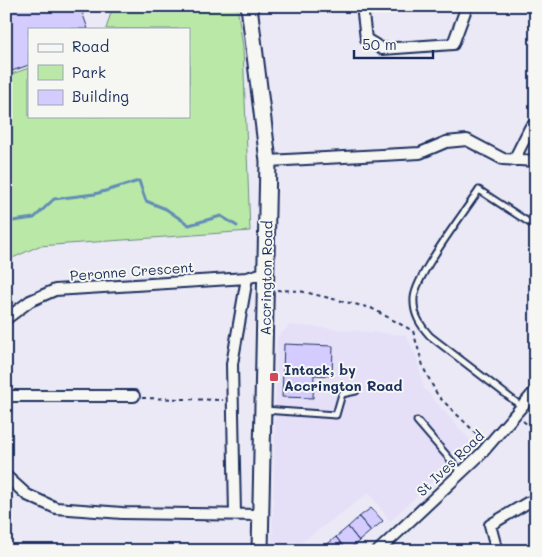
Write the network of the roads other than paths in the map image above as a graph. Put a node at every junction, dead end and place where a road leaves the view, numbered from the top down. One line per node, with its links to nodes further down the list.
1 (249, 6): 6 (main road, Accrington Road)
2 (362, 6): 3 (street)
3 (467, 6)
4 (536, 123): 5 (street)
5 (514, 160): 6 (street); 7 (street)
6 (268, 161): 9 (main road, Accrington Road)
7 (536, 161)
8 (536, 227): 17 (lane)
9 (267, 272): 10 (street, Peronne Crescent); 16 (main road, Accrington Road)
10 (247, 278): 11 (street, Peronne Crescent); 22 (street, Accrington Road)
11 (6, 319)
12 (536, 390): 17 (street, St Ives Road)
13 (356, 392): 16 (lane)
14 (6, 396): 15 (street)
15 (134, 396)
16 (264, 410): 23 (main road, Accrington Road)
17 (518, 410): 19 (street, St Ives Road)
18 (417, 421): 19 (lane)
19 (461, 472): 25 (street, St Ives Road)
20 (6, 476): 22 (street)
21 (536, 500): 26 (street)
22 (236, 514): 23 (street)
23 (260, 515): 24 (main road, Accrington Road)
24 (260, 551)
25 (378, 551)
26 (497, 551)

